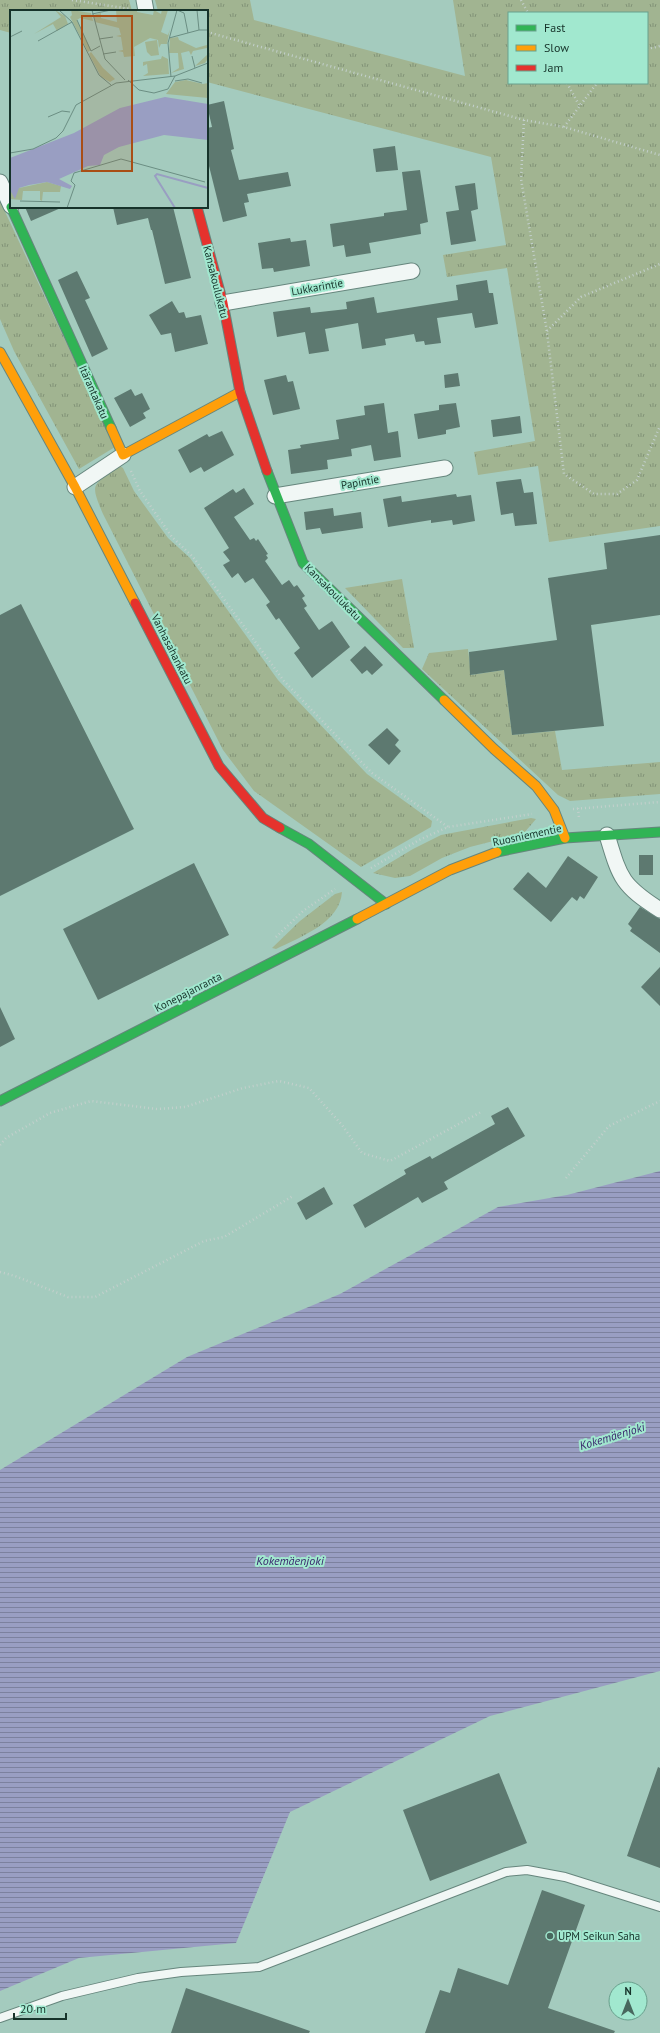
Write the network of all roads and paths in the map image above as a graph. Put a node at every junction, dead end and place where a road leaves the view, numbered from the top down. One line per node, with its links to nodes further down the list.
1 (72, 0): 4 (path)
2 (144, 0): 5 (street)
3 (521, 0): 6 (path)
4 (139, 10)
5 (146, 10)
6 (527, 12)
7 (208, 32): 13 (path)
8 (660, 46): 9 (path)
9 (648, 49)
10 (568, 84): 12 (path)
11 (596, 84): 12 (path)
12 (579, 105): 14 (path)
13 (524, 120): 14 (path); 23 (path)
14 (564, 127): 15 (path)
15 (660, 154)
16 (0, 182): 17 (street, Itärantakatu)
17 (10, 205)
18 (11, 208): 27 (street, Itärantakatu)
19 (197, 208): 22 (street, Kansakoulukatu)
20 (660, 264): 23 (path)
21 (412, 271): 22 (street, Lukkarintie)
22 (223, 303): 25 (street, Kansakoulukatu)
23 (547, 332): 26 (path)
24 (0, 352): 29 (street, Vanhasahankatu)
25 (240, 392): 27 (street); 30 (street, Kansakoulukatu)
26 (660, 426)
27 (123, 455): 29 (street); 31 (path)
28 (445, 468): 30 (street, Papintie)
29 (75, 487): 35 (street, Vanhasahankatu)
30 (275, 496): 34 (street, Kansakoulukatu)
31 (448, 827)
32 (660, 832): 33 (street, Ruosniementie)
33 (607, 835): 34 (street, Ruosniementie); 36 (street)
34 (565, 838): 35 (street, Ruosniementie)
35 (386, 904): 38 (street, Konepajanranta)
36 (660, 910)
37 (660, 1100): 41 (path)
38 (0, 1101)
39 (481, 1112): 40 (path)
40 (0, 1145)
41 (566, 1178)
42 (293, 1196): 43 (path)
43 (0, 1272)
44 (660, 1907): 45 (lane)
45 (0, 2018)

